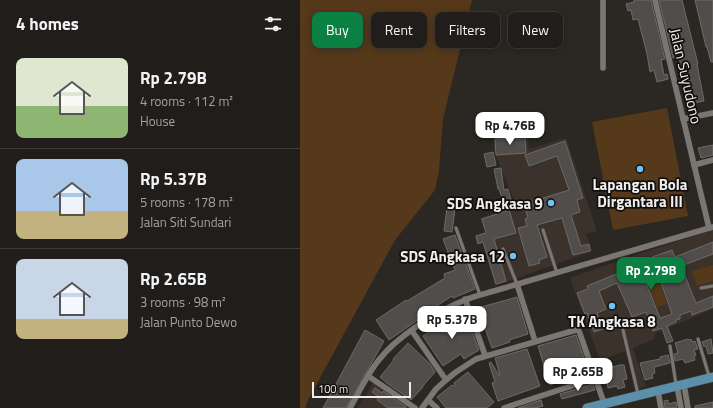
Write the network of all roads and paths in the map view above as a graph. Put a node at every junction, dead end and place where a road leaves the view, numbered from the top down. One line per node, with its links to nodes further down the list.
1 (603, 0): 3 (street)
2 (655, 0): 5 (street, Jalan Suyudono)
3 (603, 68)
4 (713, 113): 5 (street)
5 (683, 119): 7 (street, Jalan Suyudono)
6 (713, 160): 7 (street)
7 (694, 165): 8 (street, Jalan Suyudono)
8 (711, 227): 12 (street)
9 (456, 228): 16 (lane)
10 (543, 230): 12 (lane)
11 (503, 249): 13 (lane)
12 (557, 273): 13 (street)
13 (517, 284): 16 (street); 21 (street)
14 (713, 286): 15 (lane)
15 (701, 288)
16 (480, 295): 17 (street)
17 (466, 299): 18 (street); 23 (street)
18 (412, 330): 24 (street); 27 (street)
19 (623, 330): 30 (lane)
20 (698, 340): 26 (lane)
21 (535, 341): 23 (street); 25 (street)
22 (670, 346): 28 (lane)
23 (485, 355): 27 (street)
24 (368, 376): 34 (street); 35 (street)
25 (596, 378): 32 (street); 38 (street)
26 (711, 378): 28 (main road)
27 (446, 380): 31 (street)
28 (680, 385): 29 (main road); 41 (street); 42 (street)
29 (658, 391): 30 (main road); 40 (street)
30 (638, 395): 33 (main road)
31 (428, 400): 36 (street); 37 (street)
32 (604, 403): 33 (main road); 39 (main road)
33 (616, 404)
34 (350, 408)
35 (415, 408)
36 (422, 408)
37 (437, 408)
38 (504, 408)
39 (587, 408)
40 (661, 408)
41 (681, 408)
42 (688, 408)

